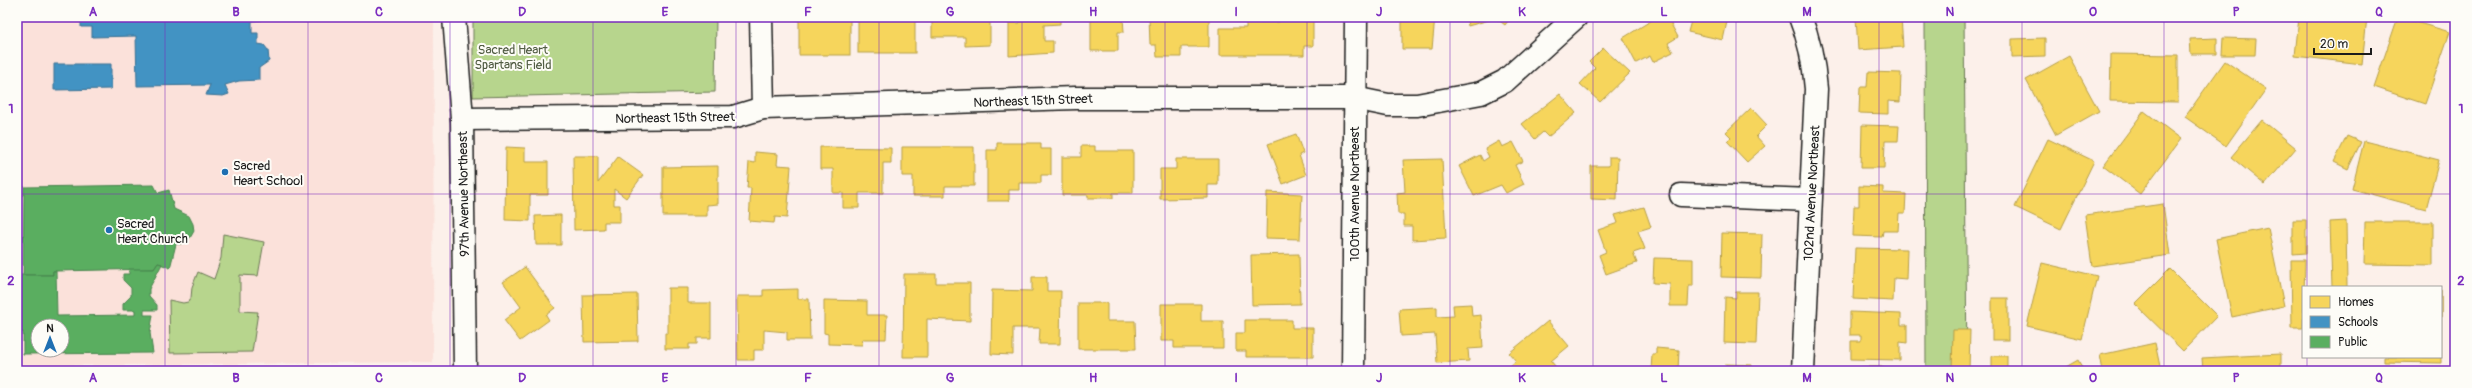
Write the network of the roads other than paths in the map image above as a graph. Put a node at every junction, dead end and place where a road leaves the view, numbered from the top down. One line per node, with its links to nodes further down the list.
1 (454, 17): 8 (street, 97th Avenue Northeast)
2 (761, 17): 7 (street)
3 (1356, 17): 6 (street, 100th Avenue Northeast)
4 (1576, 17): 6 (street, Northeast 15th Street)
5 (1800, 17): 10 (street, 102nd Avenue Northeast)
6 (1354, 98): 7 (street, Northeast 15th Street); 12 (street, 100th Avenue Northeast)
7 (763, 108): 8 (street, Northeast 15th Street)
8 (462, 119): 11 (street, 97th Avenue Northeast)
9 (1681, 195): 10 (street)
10 (1810, 200): 13 (street, 102nd Avenue Northeast)
11 (465, 371)
12 (1353, 371)
13 (1803, 371)

